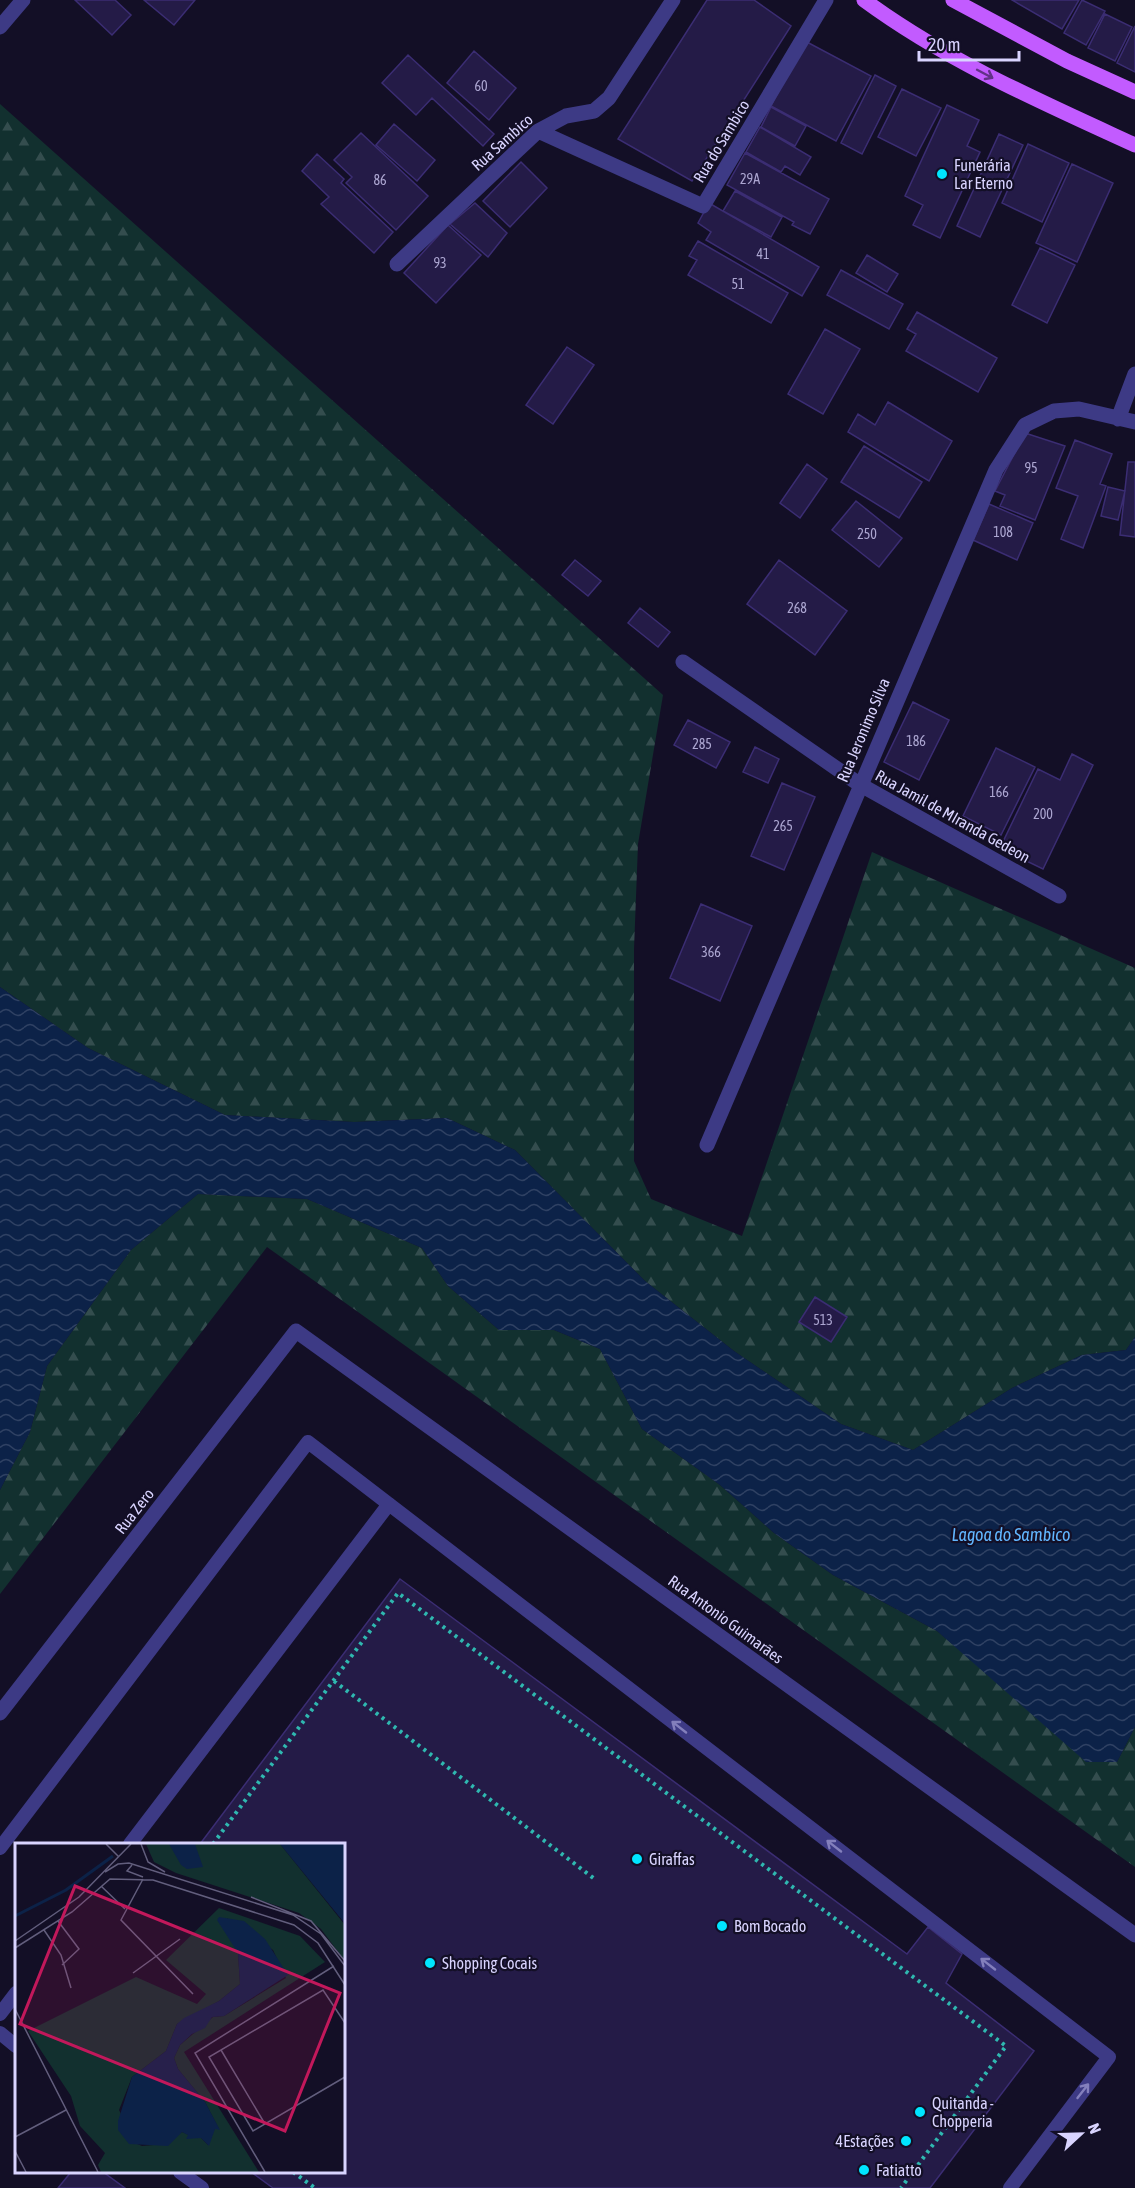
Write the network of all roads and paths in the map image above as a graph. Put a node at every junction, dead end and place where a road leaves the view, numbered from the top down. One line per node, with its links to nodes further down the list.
1 (23, 0): 6 (street)
2 (674, 0): 8 (street, Rua Sambico)
3 (826, 0): 8 (street, Rua do Sambico)
4 (864, 0): 9 (main road, one-way to 9)
5 (953, 0): 7 (main road)
6 (0, 27)
7 (1135, 92)
8 (537, 131): 10 (street, Rua Sambico)
9 (1135, 145)
10 (398, 264)
11 (1135, 374): 12 (street)
12 (1118, 419): 13 (street, Rua Jeronimo Silva); 15 (street, Rua Jeronimo Silva)
13 (1135, 422)
14 (683, 662): 15 (street, Rua Jamil de MIranda Gedeon)
15 (859, 784): 16 (street, Rua Jamil de MIranda Gedeon); 17 (street, Rua Jeronimo Silva)
16 (1059, 896)
17 (707, 1145)
18 (296, 1331): 21 (street, Rua Zero); 26 (street, Rua Antonio Guimarães)
19 (389, 1504): 22 (lane); 24 (lane); 36 (lane, one-way to 19)
20 (334, 1681): 23 (path); 25 (path); 35 (path)
21 (0, 1713)
22 (132, 1843)
23 (214, 1843)
24 (0, 1848)
25 (596, 1880)
26 (1135, 1935)
27 (15, 1994): 28 (lane)
28 (0, 2014)
29 (0, 2033): 30 (lane)
30 (15, 2045)
31 (181, 2173): 33 (lane)
32 (294, 2173): 34 (path)
33 (202, 2188)
34 (315, 2188)
35 (901, 2188)
36 (1010, 2188)

